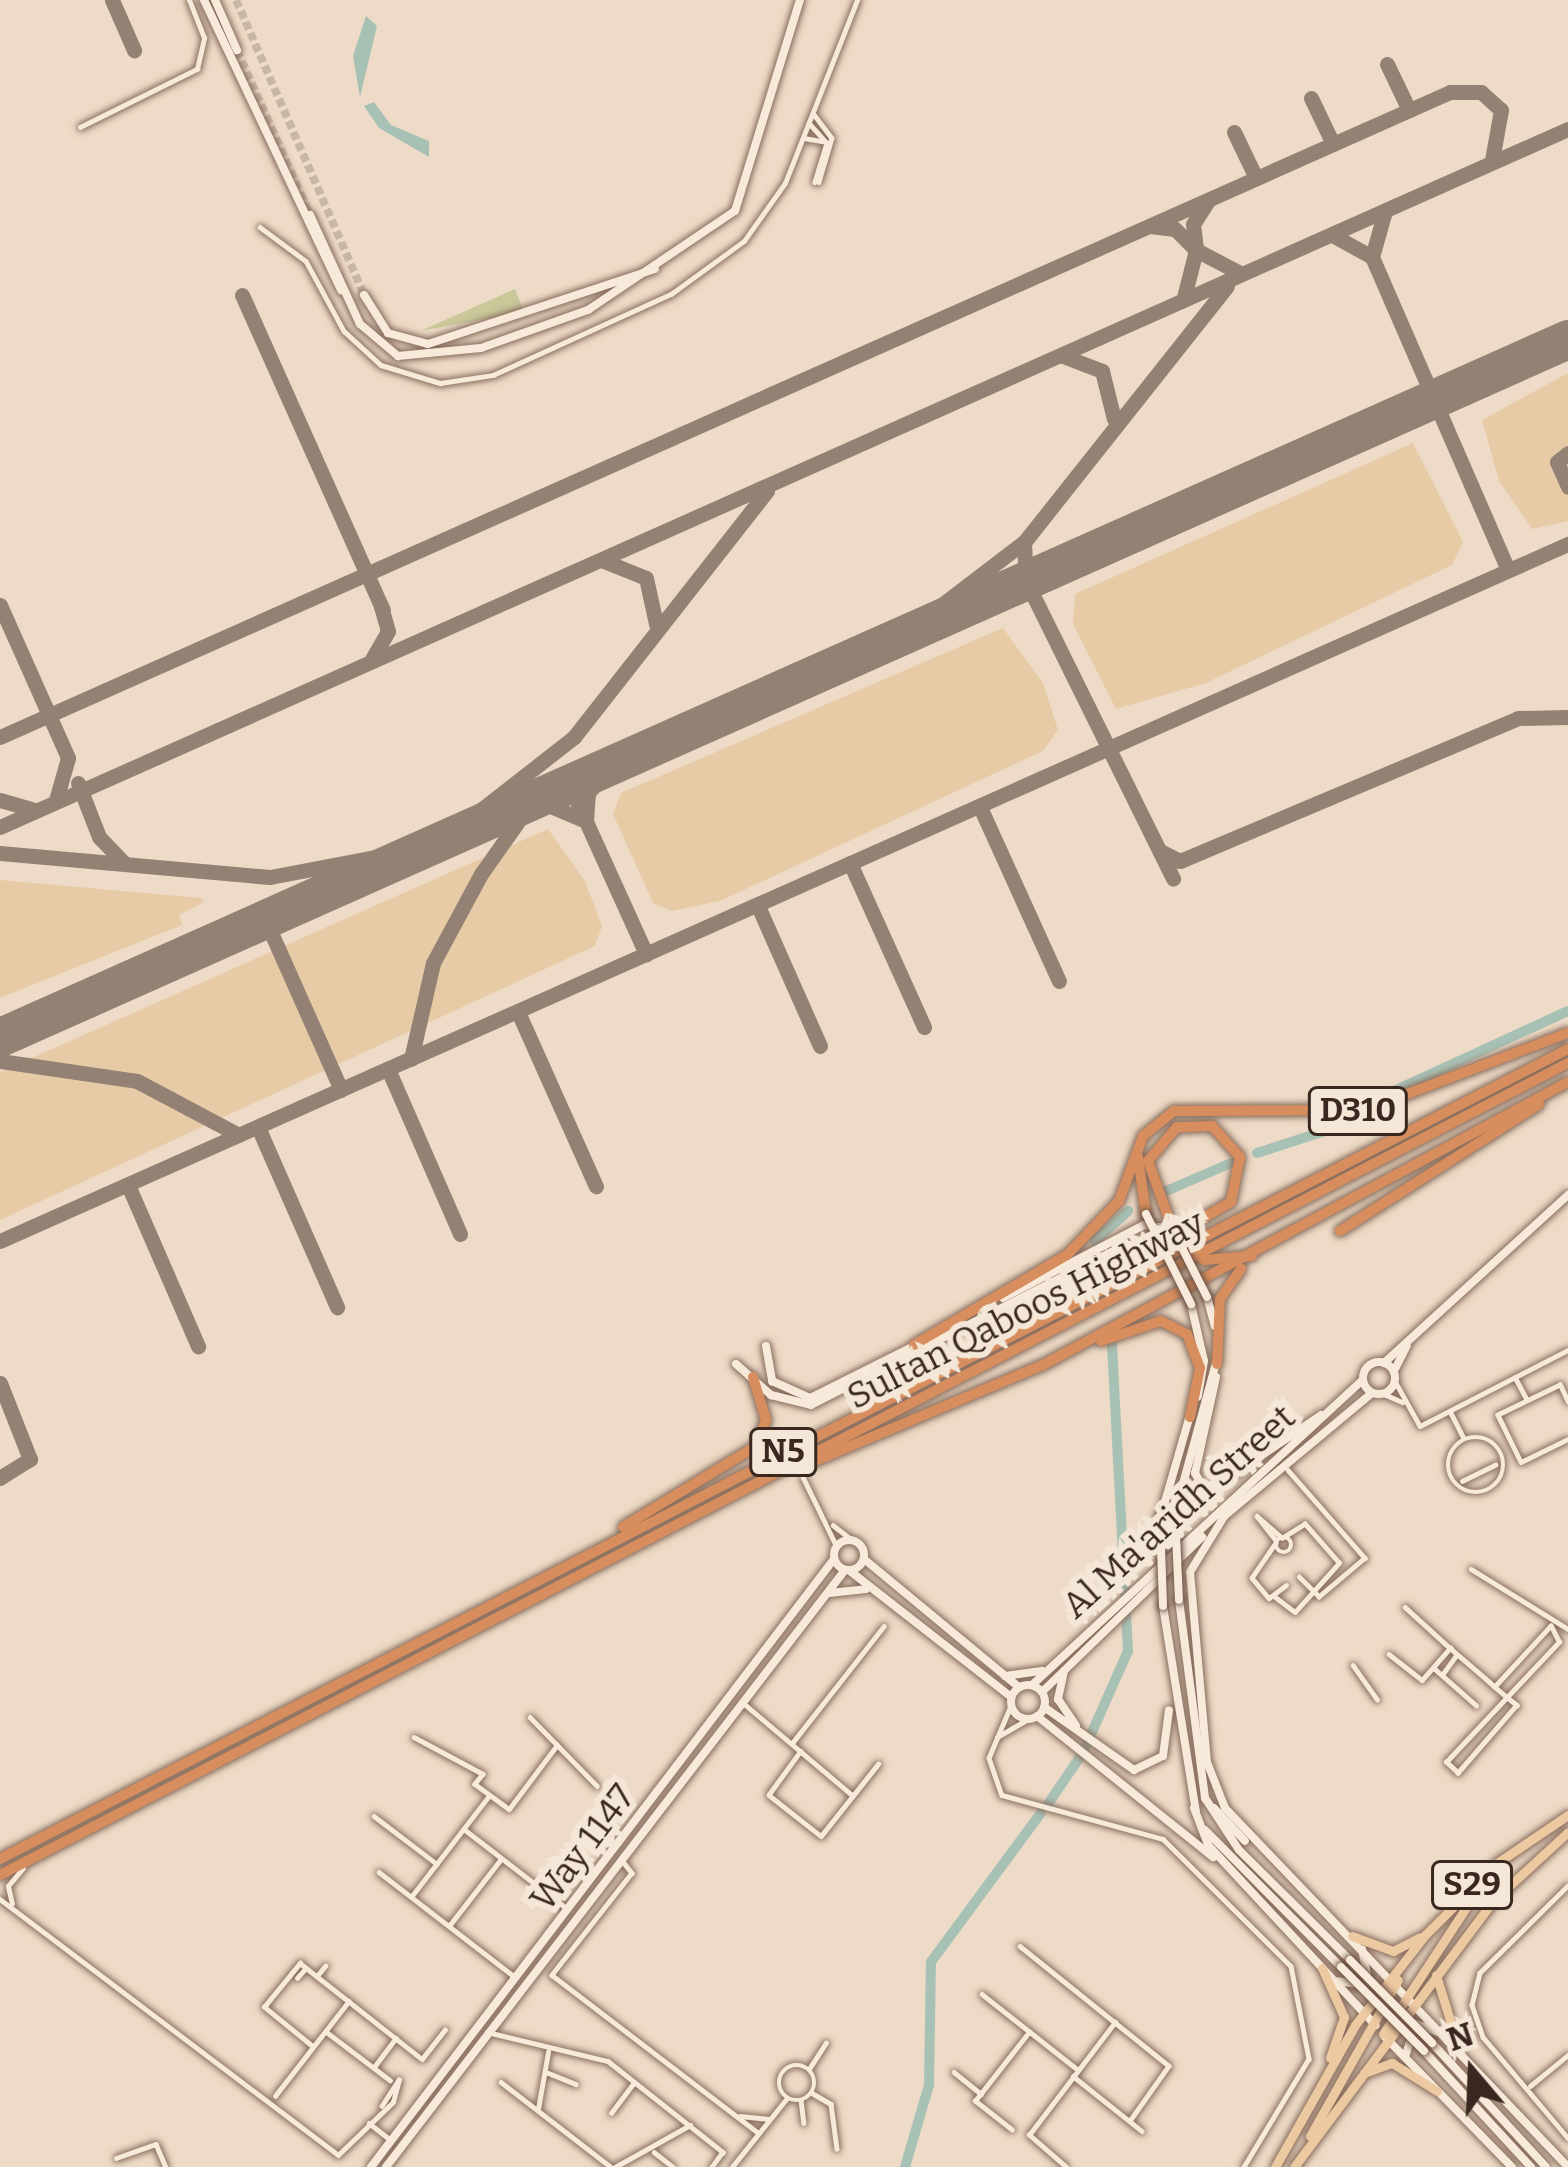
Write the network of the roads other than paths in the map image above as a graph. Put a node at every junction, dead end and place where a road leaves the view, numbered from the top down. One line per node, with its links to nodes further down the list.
1 (189, 0): 9 (street)
2 (204, 0): 16 (main road)
3 (215, 0): 6 (main road)
4 (800, 0): 14 (main road)
5 (856, 0): 7 (street)
6 (237, 50)
7 (812, 112): 8 (street); 11 (street)
8 (809, 123): 10 (street); 11 (street)
9 (80, 127)
10 (804, 138): 11 (street); 13 (street)
11 (827, 142)
12 (310, 215): 16 (main road)
13 (260, 226)
14 (657, 269): 15 (main road); 16 (main road)
15 (364, 296)
16 (349, 300)
17 (1568, 1033): 21 (highway, D310)
18 (1568, 1049): 36 (highway, Sultan Qaboos Highway / N5)
19 (1568, 1064): 29 (highway, Sultan Qaboos Highway / N5)
20 (1568, 1084): 25 (highway); 27 (highway)
21 (1139, 1161): 23 (highway); 24 (highway); 32 (highway); 36 (highway)
22 (1568, 1195): 33 (main road)
23 (1149, 1218): 24 (main road, bridge); 26 (main road, bridge); 32 (main road)
24 (1173, 1230): 30 (main road, bridge)
25 (1340, 1231)
26 (1160, 1240): 31 (main road, bridge); 32 (main road)
27 (1283, 1242): 30 (highway); 41 (highway)
28 (1252, 1256): 29 (highway)
29 (1155, 1278): 60 (highway, Sultan Qaboos Highway / N5)
30 (1201, 1284): 31 (highway, bridge); 41 (main road, bridge)
31 (1185, 1292): 40 (highway); 53 (main road, bridge)
32 (949, 1329): 35 (highway); 42 (main road)
33 (1410, 1341): 38 (main road); 43 (main road)
34 (766, 1346): 35 (main road)
35 (914, 1346)
36 (986, 1347): 64 (highway, Sultan Qaboos Highway / N5)
37 (1568, 1350): 44 (street)
38 (1384, 1363): 43 (main road); 45 (main road, Al Ma'aridh Street)
39 (736, 1364): 42 (main road)
40 (1043, 1365): 53 (highway); 60 (highway)
41 (1216, 1371): 51 (main road); 113 (main road, bridge)
42 (752, 1376): 64 (highway)
43 (1395, 1376): 47 (main road); 49 (street)
44 (1516, 1376): 48 (street); 52 (street)
45 (1363, 1380): 46 (main road); 51 (main road, Al Ma'aridh Street)
46 (1372, 1393): 47 (main road); 61 (main road, Al Ma'aridh Street)
47 (1384, 1394): 49 (street)
48 (1528, 1400): 50 (street); 55 (street)
49 (1402, 1402): 52 (street)
50 (1568, 1402)
51 (1333, 1408): 71 (main road, Al Ma'aridh Street)
52 (1450, 1411): 54 (street)
53 (1190, 1417): 90 (main road, bridge)
54 (1463, 1437): 56 (street); 59 (street)
55 (1568, 1439)
56 (1497, 1464): 59 (street); 59 (street)
57 (1288, 1470): 74 (street)
58 (803, 1477): 62 (street)
59 (1462, 1481)
60 (733, 1496): 120 (highway, Sultan Qaboos Highway / N5)
61 (1225, 1516): 71 (main road, Al Ma'aridh Street); 119 (main road)
62 (830, 1522): 63 (street); 65 (street)
63 (852, 1540): 65 (main road); 67 (main road)
64 (595, 1547): 122 (highway, Sultan Qaboos Highway / N5)
65 (837, 1547): 66 (main road)
66 (834, 1559): 69 (main road); 133 (main road, Way 1147)
67 (864, 1559): 69 (main road, Way 1147); 88 (main road)
68 (1471, 1569): 80 (street)
69 (847, 1570): 73 (main road); 76 (main road, Way 1147)
70 (1299, 1577): 74 (street)
71 (1144, 1584): 78 (main road, Al Ma'aridh Street)
72 (1286, 1586): 75 (street)
73 (876, 1592): 76 (main road); 98 (main road)
74 (1314, 1594): 75 (street); 75 (street)
75 (1274, 1597)
76 (823, 1598): 97 (main road, Way 1147)
77 (1405, 1607): 81 (street)
78 (1114, 1611): 84 (main road, Al Ma'aridh Street); 85 (main road, Al Ma'aridh Street)
79 (884, 1626): 105 (street)
80 (1568, 1629)
81 (1450, 1648): 83 (street); 87 (street)
82 (1389, 1654): 87 (street)
83 (1457, 1654): 89 (street); 93 (street)
84 (1072, 1657): 94 (main road, Al Ma'aridh Street); 106 (main road)
85 (1053, 1663): 88 (main road); 91 (main road, Al Ma'aridh Street)
86 (1353, 1665): 96 (street)
87 (1435, 1669): 89 (street)
88 (998, 1674): 92 (main road)
89 (1442, 1675): 99 (street)
90 (1170, 1684): 106 (main road); 114 (main road)
91 (1032, 1685): 92 (main road); 94 (main road)
92 (1019, 1687): 98 (main road)
93 (1495, 1687): 95 (street); 95 (street)
94 (1042, 1692): 100 (main road)
95 (1507, 1697): 95 (street)
96 (1377, 1699)
97 (742, 1702): 105 (street); 123 (main road, Way 1147)
98 (1011, 1702): 102 (main road); 104 (street)
99 (1476, 1705)
100 (1044, 1707): 102 (main road); 106 (main road)
101 (530, 1717): 107 (street)
102 (1032, 1718): 104 (street); 126 (main road)
103 (414, 1737): 111 (street)
104 (997, 1737): 209 (street)
105 (793, 1742): 108 (street)
106 (1094, 1744)
107 (557, 1745): 110 (street); 111 (street)
108 (801, 1751): 112 (street); 112 (street)
109 (878, 1764): 112 (street)
110 (597, 1786)
111 (490, 1795): 117 (street)
112 (852, 1795)
113 (1205, 1798): 119 (main road); 138 (main road)
114 (1194, 1808): 126 (main road); 138 (main road)
115 (1568, 1815): 124 (main road, S29)
116 (374, 1816): 125 (street)
117 (464, 1829): 121 (street); 125 (street)
118 (1568, 1832): 142 (main road, S29)
119 (1260, 1853): 136 (main road)
120 (33, 1858): 128 (highway, Sultan Qaboos Highway / N5); 132 (street)
121 (502, 1858): 133 (street); 134 (street)
122 (0, 1859)
123 (621, 1859): 155 (main road, Way 1147); 186 (street)
124 (1497, 1863): 135 (main road, S29); 147 (main road)
125 (437, 1864): 130 (street)
126 (1228, 1868): 141 (main road)
127 (379, 1872): 130 (street)
128 (0, 1875)
129 (1568, 1886): 176 (street)
130 (411, 1897): 134 (street)
131 (0, 1899): 132 (street)
132 (16, 1909): 189 (street)
133 (570, 1910): 145 (main road, Way 1147)
134 (449, 1926): 145 (street)
135 (1425, 1935): 136 (main road); 147 (main road, S29)
136 (1352, 1936): 146 (main road); 147 (main road)
137 (1020, 1946): 152 (street)
138 (1346, 1964): 213 (main road, bridge); 214 (main road, bridge)
139 (326, 1966): 143 (street)
140 (306, 1968): 143 (street); 144 (street); 161 (street)
141 (1322, 1969): 146 (main road); 172 (main road)
142 (1436, 1972): 149 (main road, S29); 160 (main road)
143 (317, 1976): 150 (street)
144 (298, 1978)
145 (516, 1978): 196 (main road, Way 1147)
146 (1333, 1980): 151 (main road)
147 (1399, 1981): 149 (main road); 151 (main road, S29); 157 (main road)
148 (982, 1994): 156 (street)
149 (1416, 1998): 157 (main road, S29); 160 (main road)
150 (349, 2001): 154 (street); 158 (street)
151 (1363, 2013): 157 (main road); 172 (main road, S29)
152 (1115, 2022): 169 (street); 188 (street)
153 (445, 2030): 158 (street)
154 (326, 2031): 161 (street); 165 (street)
155 (487, 2032): 162 (street); 203 (main road, Way 1147)
156 (1029, 2032): 169 (street); 179 (street)
157 (1382, 2033): 164 (main road); 170 (main road, S29); 199 (main road)
158 (396, 2037): 165 (street)
159 (826, 2043): 166 (street)
160 (1457, 2043): 164 (main road); 215 (main road)
161 (313, 2048): 180 (street)
162 (548, 2052): 167 (street); 174 (street)
163 (1568, 2055): 176 (street)
164 (1409, 2062): 177 (main road)
165 (374, 2067): 171 (street)
166 (808, 2068): 178 (street); 181 (street)
167 (546, 2072): 175 (street); 184 (street)
168 (954, 2072): 179 (street)
169 (1076, 2073): 188 (street); 208 (street)
170 (1354, 2079): 177 (main road); 199 (main road, S29)
171 (390, 2080): 183 (street); 183 (street)
172 (1323, 2080): 210 (main road, S29)
173 (501, 2082): 184 (street)
174 (634, 2083): 185 (street); 191 (street)
175 (576, 2084)
176 (1530, 2086): 195 (street)
177 (1438, 2091): 212 (main road)
178 (812, 2093): 182 (street); 197 (street)
179 (982, 2094): 192 (street)
180 (275, 2096)
181 (787, 2098): 182 (street); 187 (street)
182 (801, 2100): 190 (street)
183 (382, 2105): 189 (street)
184 (538, 2109): 204 (street)
185 (611, 2113)
186 (740, 2116): 187 (street); 194 (street)
187 (770, 2119): 194 (street)
188 (1130, 2121): 193 (street)
189 (369, 2123): 196 (street)
190 (804, 2123)
191 (690, 2125): 198 (street); 206 (street)
192 (1012, 2130)
193 (1142, 2131)
194 (759, 2132): 207 (street)
195 (1568, 2138)
196 (391, 2140): 202 (main road, Way 1147)
197 (837, 2149)
198 (654, 2152): 204 (street); 205 (street)
199 (1303, 2152): 211 (main road, S29)
200 (116, 2158): 201 (street)
201 (166, 2167)
202 (370, 2167)
203 (386, 2167)
204 (613, 2167)
205 (673, 2167)
206 (712, 2167)
207 (732, 2167)
208 (1066, 2167)
209 (1244, 2167)
210 (1275, 2167)
211 (1294, 2167)
212 (1512, 2167)
213 (1531, 2167)
214 (1546, 2167)
215 (1568, 2167)

